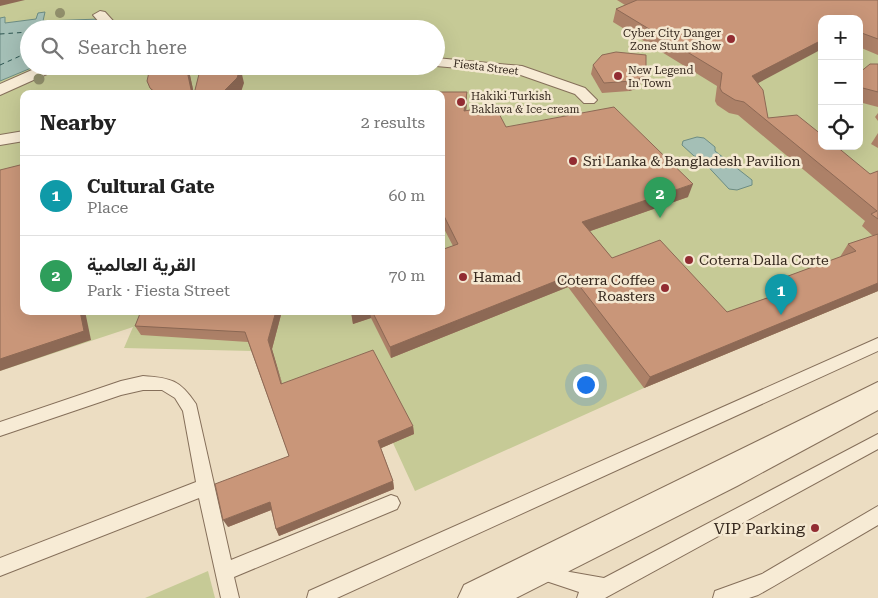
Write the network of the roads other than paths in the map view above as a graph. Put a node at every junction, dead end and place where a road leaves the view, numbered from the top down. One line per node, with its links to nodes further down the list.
1 (445, 63): 4 (street, Fiesta Street)
2 (33, 75): 3 (street)
3 (0, 90)
4 (589, 100)
5 (20, 137): 6 (street)
6 (0, 140)
7 (878, 344): 19 (lane)
8 (878, 394): 15 (street)
9 (0, 429): 11 (lane)
10 (878, 442): 17 (lane)
11 (205, 487): 14 (lane); 16 (lane)
12 (391, 503): 16 (lane)
13 (878, 515): 22 (lane)
14 (0, 567)
15 (535, 569): 17 (lane); 20 (street)
16 (224, 572): 18 (lane)
17 (606, 588): 21 (lane)
18 (230, 598)
19 (316, 598)
20 (477, 598)
21 (586, 598)
22 (722, 598)

